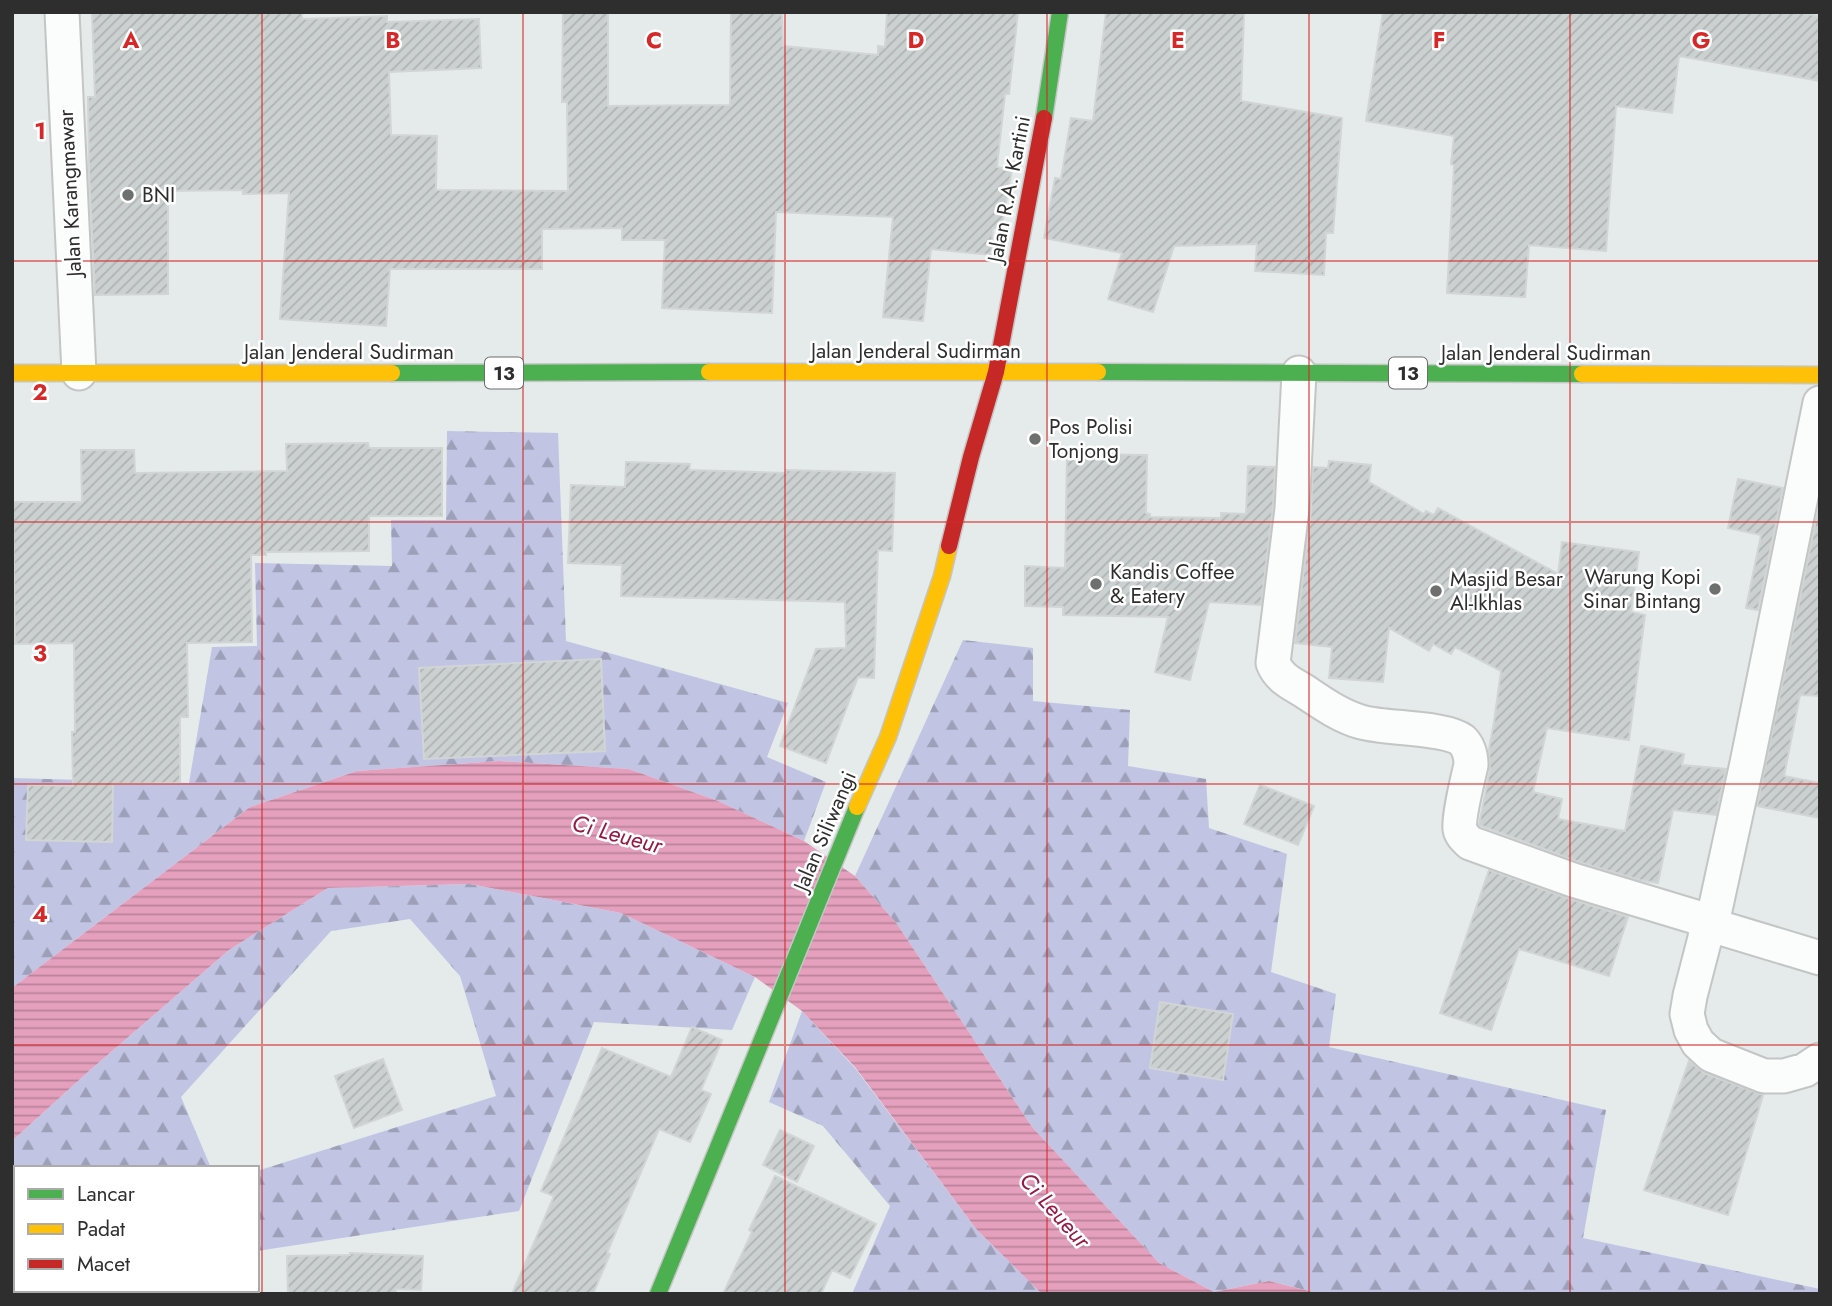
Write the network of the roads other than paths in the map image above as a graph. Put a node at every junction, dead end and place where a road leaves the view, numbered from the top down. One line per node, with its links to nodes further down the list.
1 (62, 12): 5 (street, Jalan Karangmawar)
2 (1060, 12): 3 (main road, Jalan R.A. Kartini)
3 (996, 372): 5 (main road, Jalan Jenderal Sudirman / 13); 6 (main road, Jalan Jenderal Sudirman / 13); 12 (main road, Jalan Siliwangi)
4 (12, 373): 5 (main road, Jalan Jenderal Sudirman / 13)
5 (79, 373)
6 (1299, 373): 7 (main road, Jalan Jenderal Sudirman / 13); 9 (street)
7 (1820, 375)
8 (1820, 404): 9 (street)
9 (1704, 923): 10 (street); 11 (street)
10 (1820, 958)
11 (1820, 1060)
12 (658, 1294)

